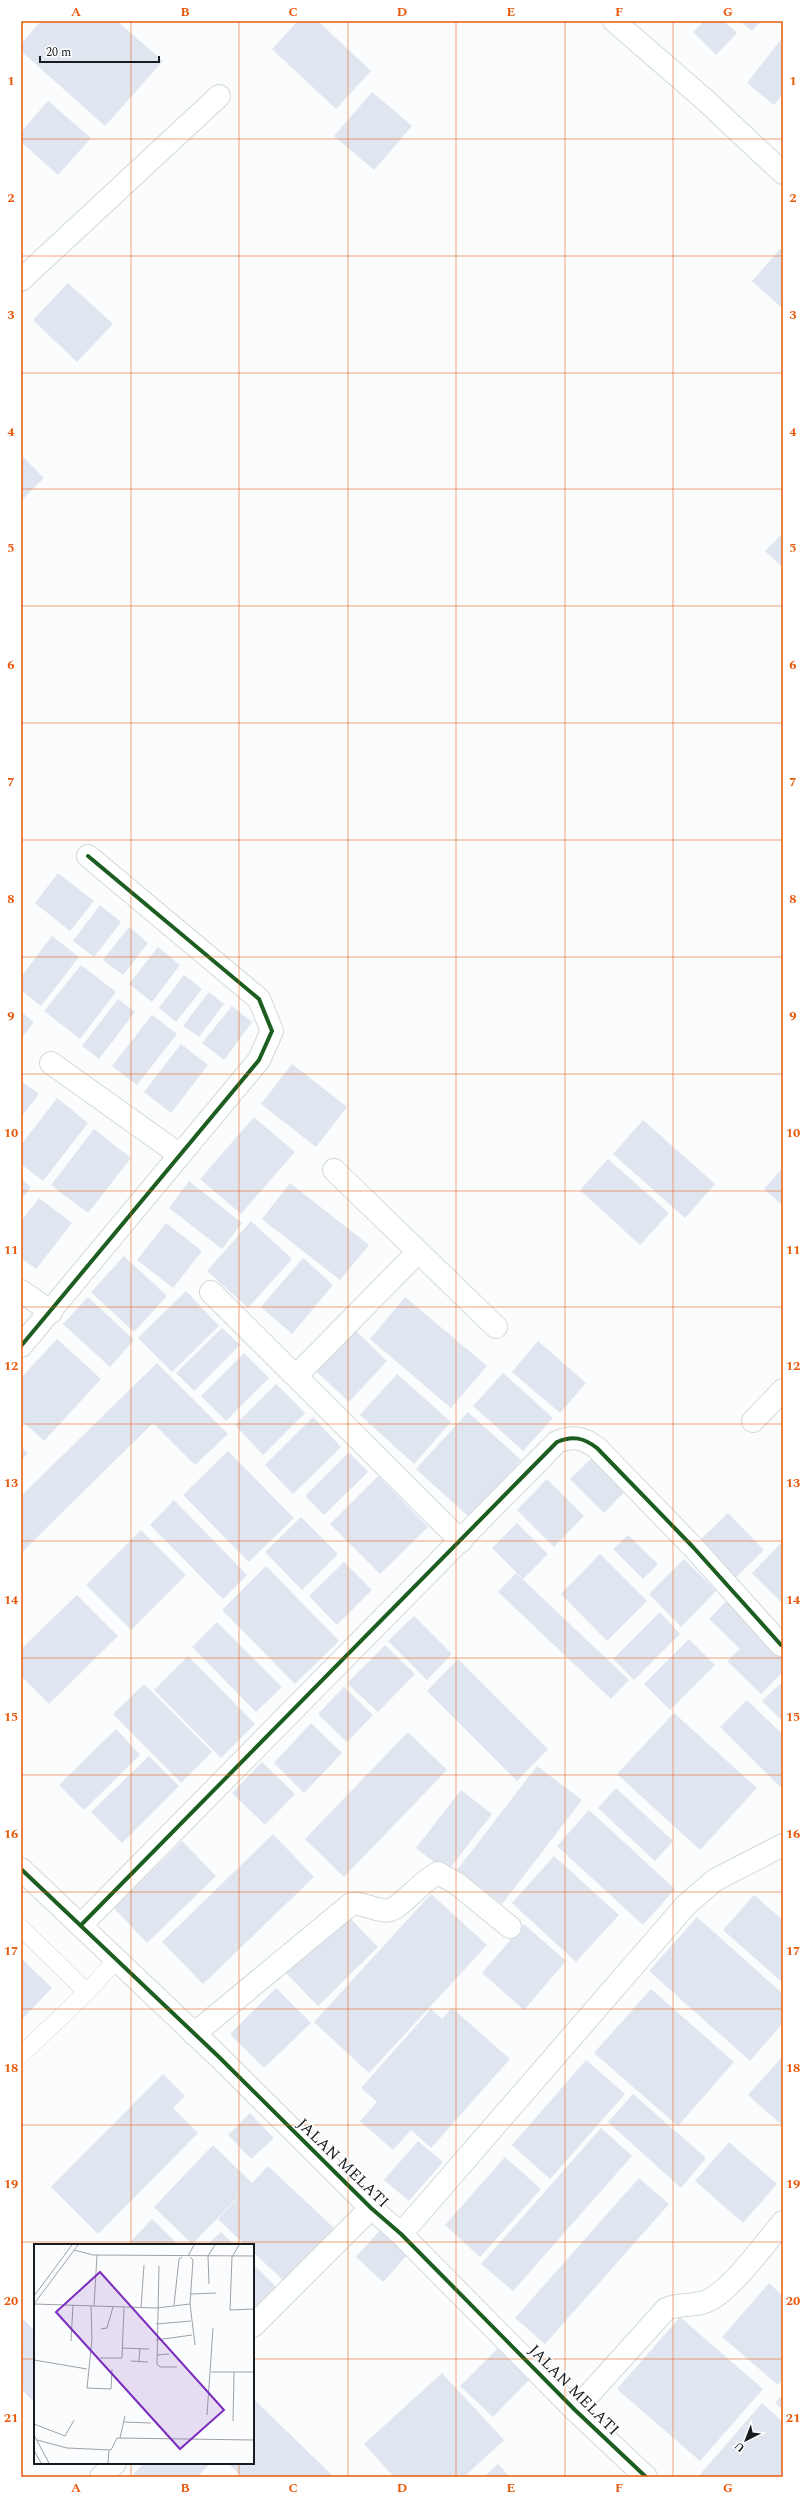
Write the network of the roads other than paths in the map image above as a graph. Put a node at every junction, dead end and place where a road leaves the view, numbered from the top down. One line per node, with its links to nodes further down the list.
1 (614, 21): 3 (street)
2 (219, 96): 4 (street)
3 (783, 173)
4 (21, 280)
5 (88, 856): 7 (street)
6 (51, 1063): 7 (street)
7 (180, 1155): 12 (street)
8 (334, 1170): 9 (street)
9 (418, 1252): 13 (street); 15 (street)
10 (21, 1291): 12 (street)
11 (211, 1292): 15 (street)
12 (51, 1312): 14 (street)
13 (496, 1327)
14 (21, 1346)
15 (296, 1376): 18 (street)
16 (783, 1390): 17 (street)
17 (753, 1421)
18 (461, 1541): 19 (street); 22 (street)
19 (781, 1645)
20 (783, 1845): 31 (street)
21 (21, 1869): 22 (street, JALAN MELATI)
22 (81, 1925): 25 (street, JALAN MELATI)
23 (510, 1927): 27 (street)
24 (21, 1928): 26 (lane)
25 (117, 1959): 26 (lane); 27 (street, JALAN MELATI)
26 (87, 1992): 28 (lane)
27 (194, 2034): 29 (street, JALAN MELATI)
28 (21, 2055)
29 (371, 2208): 31 (street, JALAN MELATI); 32 (street)
30 (783, 2222): 33 (street)
31 (401, 2234): 33 (street, JALAN MELATI)
32 (254, 2325)
33 (575, 2410): 36 (street, JALAN MELATI)
34 (115, 2464): 35 (street)
35 (102, 2477)
36 (646, 2477)

